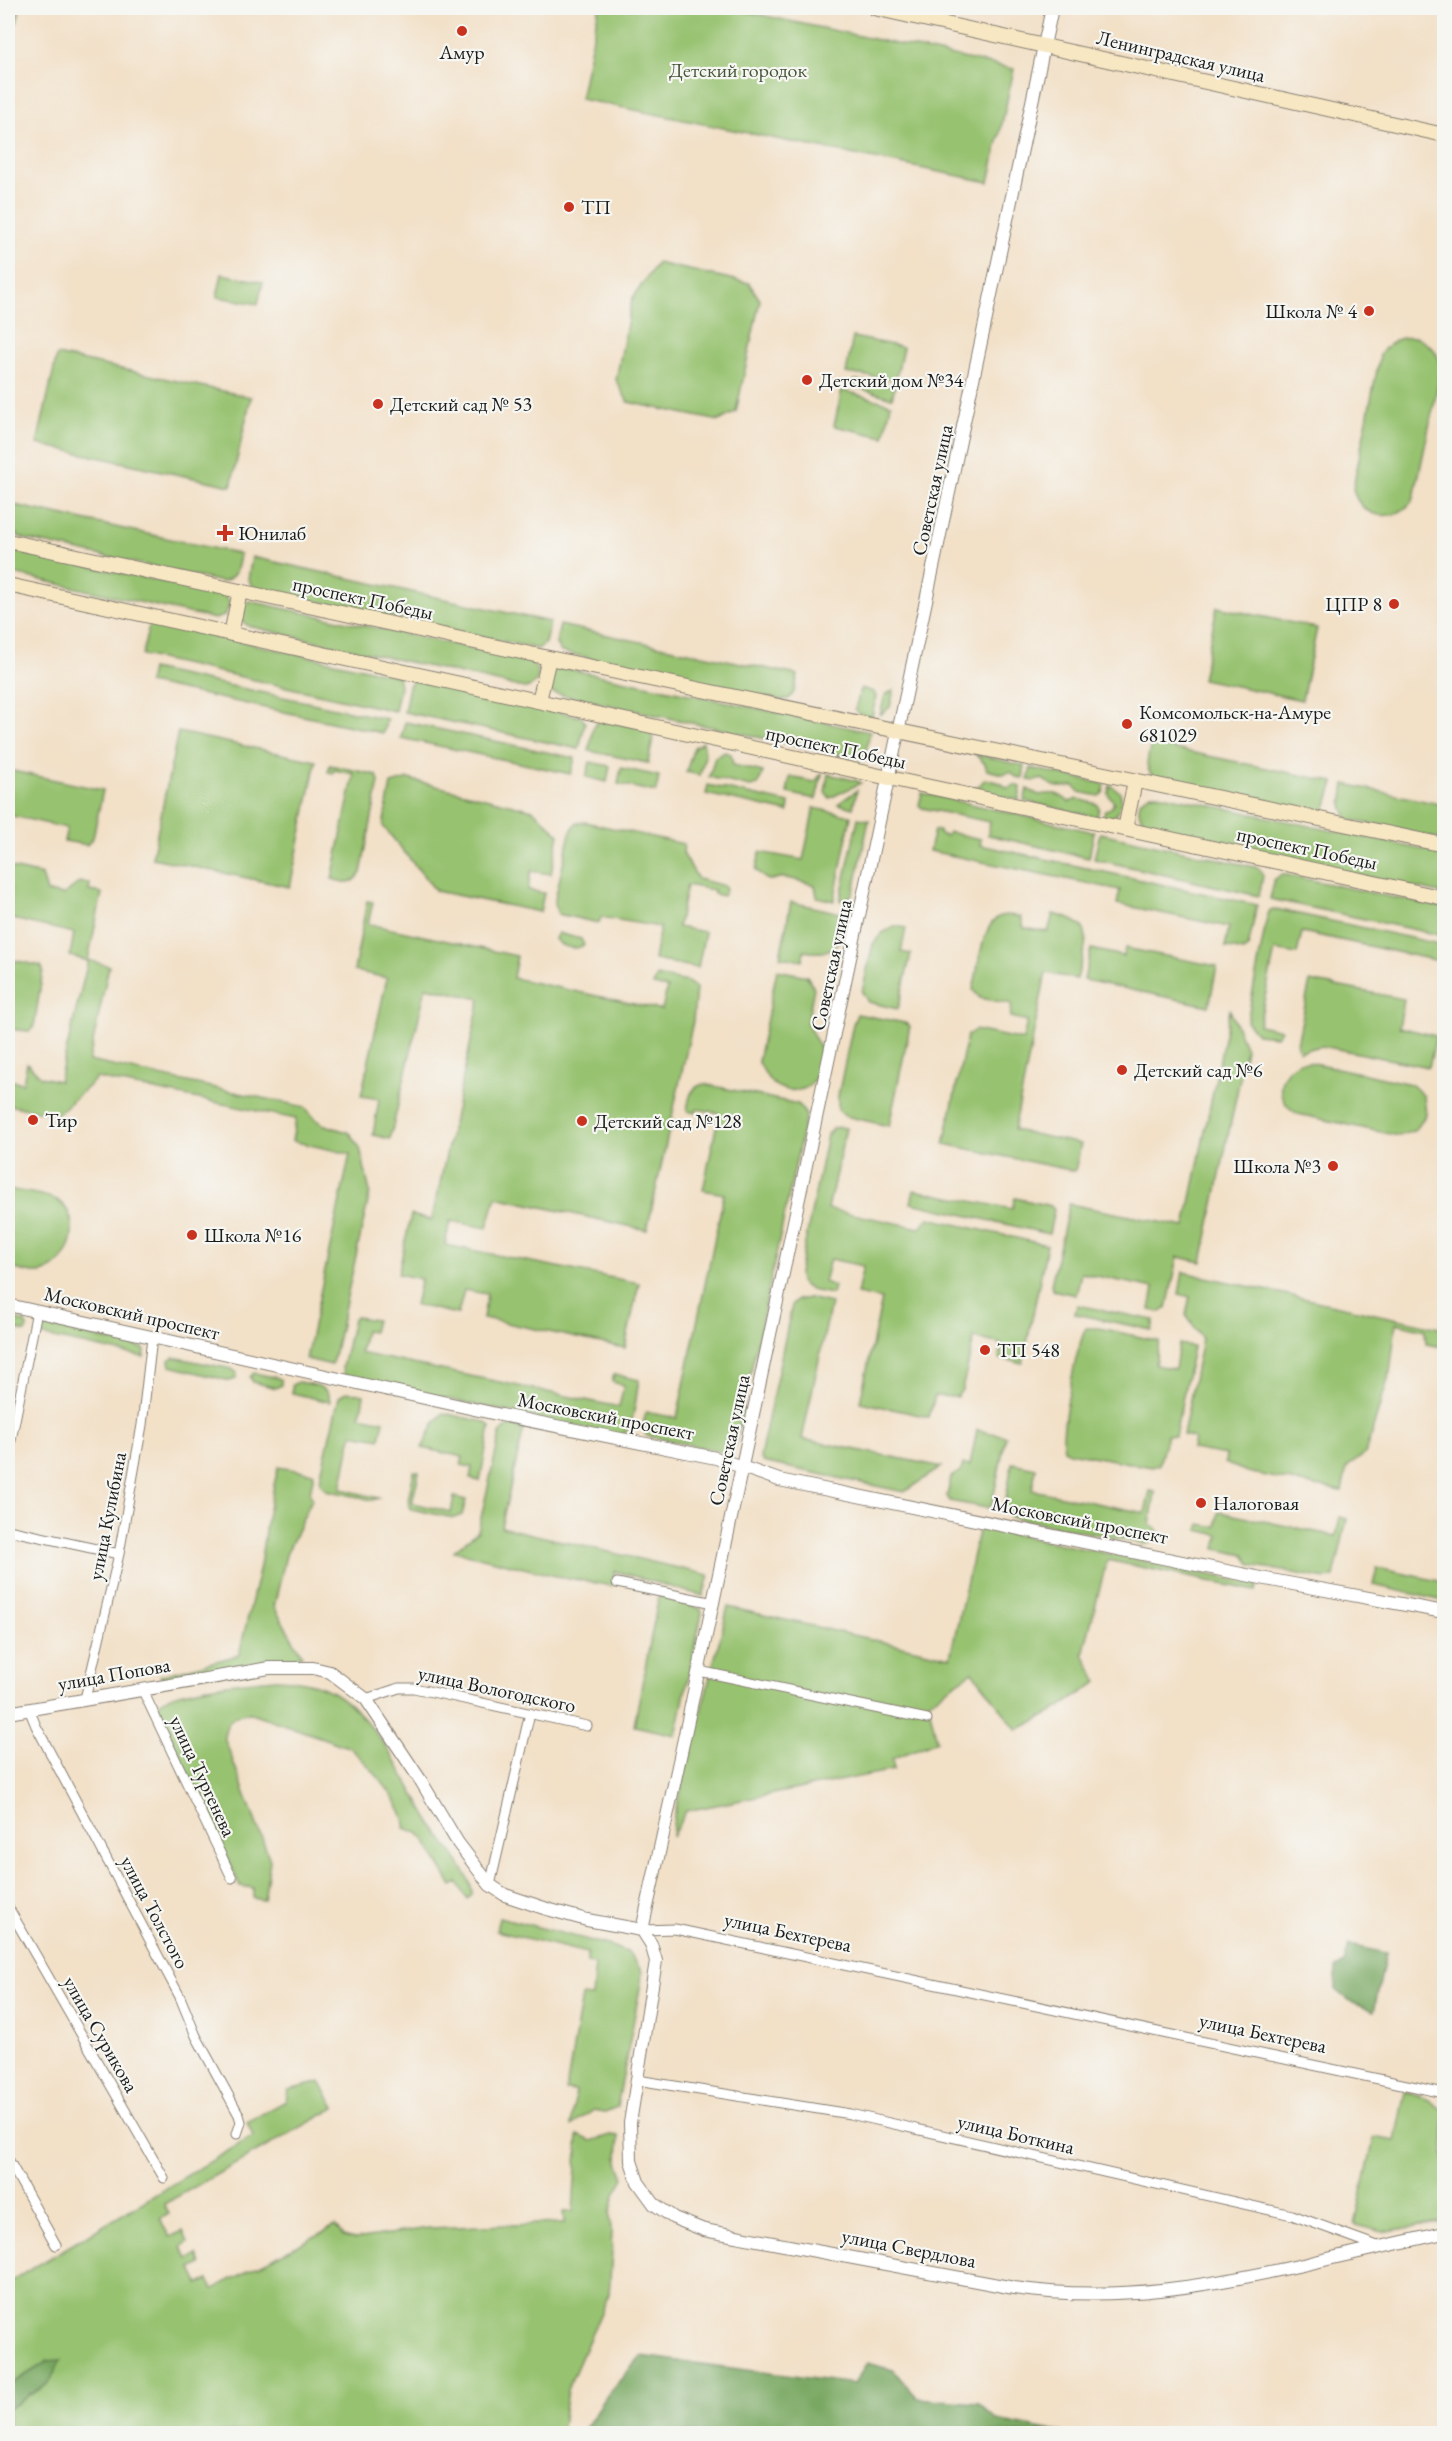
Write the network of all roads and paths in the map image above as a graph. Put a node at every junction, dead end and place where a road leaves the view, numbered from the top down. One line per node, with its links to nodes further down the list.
1 (874, 8): 3 (main road, Ленинградская улица)
2 (1052, 8): 3 (street, Советская улица)
3 (1044, 46): 4 (main road, Ленинградская улица); 11 (street, Советская улица)
4 (1444, 135)
5 (8, 541): 7 (main road, проспект Победы)
6 (8, 585): 8 (main road, проспект Победы)
7 (240, 591): 8 (main road); 9 (main road, проспект Победы)
8 (231, 634): 10 (main road, проспект Победы)
9 (549, 658): 10 (main road); 11 (main road, проспект Победы)
10 (539, 701): 12 (main road, проспект Победы)
11 (902, 730): 12 (street, Советская улица); 13 (main road, проспект Победы)
12 (891, 778): 14 (main road, проспект Победы); 21 (street, Советская улица)
13 (1136, 781): 14 (main road); 15 (main road, проспект Победы)
14 (1125, 829): 16 (main road, проспект Победы)
15 (1444, 845)
16 (1444, 898)
17 (8, 1305): 18 (street, Московский проспект)
18 (37, 1311): 19 (street, Московский проспект); 20 (street)
19 (152, 1338): 21 (street, Московский проспект); 23 (street, улица Кулибина)
20 (8, 1455)
21 (744, 1468): 25 (street, Советская улица); 26 (street, Московский проспект)
22 (8, 1530): 23 (street)
23 (119, 1554): 30 (street, улица Кулибина)
24 (617, 1583): 25 (street)
25 (714, 1603): 27 (street, Советская улица)
26 (1444, 1612)
27 (699, 1671): 35 (street); 40 (street, Советская улица)
28 (228, 1674): 29 (street, улица Попова); 31 (street, улица Бехтерева)
29 (142, 1689): 30 (street, улица Попова); 37 (street, улица Тургенева)
30 (85, 1699): 32 (street, улица Попова)
31 (366, 1699): 34 (street, улица Вологодского); 38 (street, улица Бехтерева)
32 (30, 1709): 33 (street, улица Попова); 43 (street, улица Толстого)
33 (8, 1713)
34 (530, 1713): 36 (street, улица Вологодского); 38 (street)
35 (927, 1719)
36 (587, 1726)
37 (232, 1878)
38 (490, 1885): 40 (street, улица Бехтерева)
39 (8, 1907): 45 (street, улица Сурикова)
40 (642, 1930): 41 (street, улица Свердлова); 42 (street, улица Бехтерева)
41 (637, 2080): 48 (street, улица Боткина); 48 (street, улица Свердлова)
42 (1444, 2093)
43 (237, 2134)
44 (8, 2159): 47 (street)
45 (164, 2178)
46 (1444, 2233): 48 (street, улица Свердлова)
47 (56, 2245)
48 (1381, 2247)

